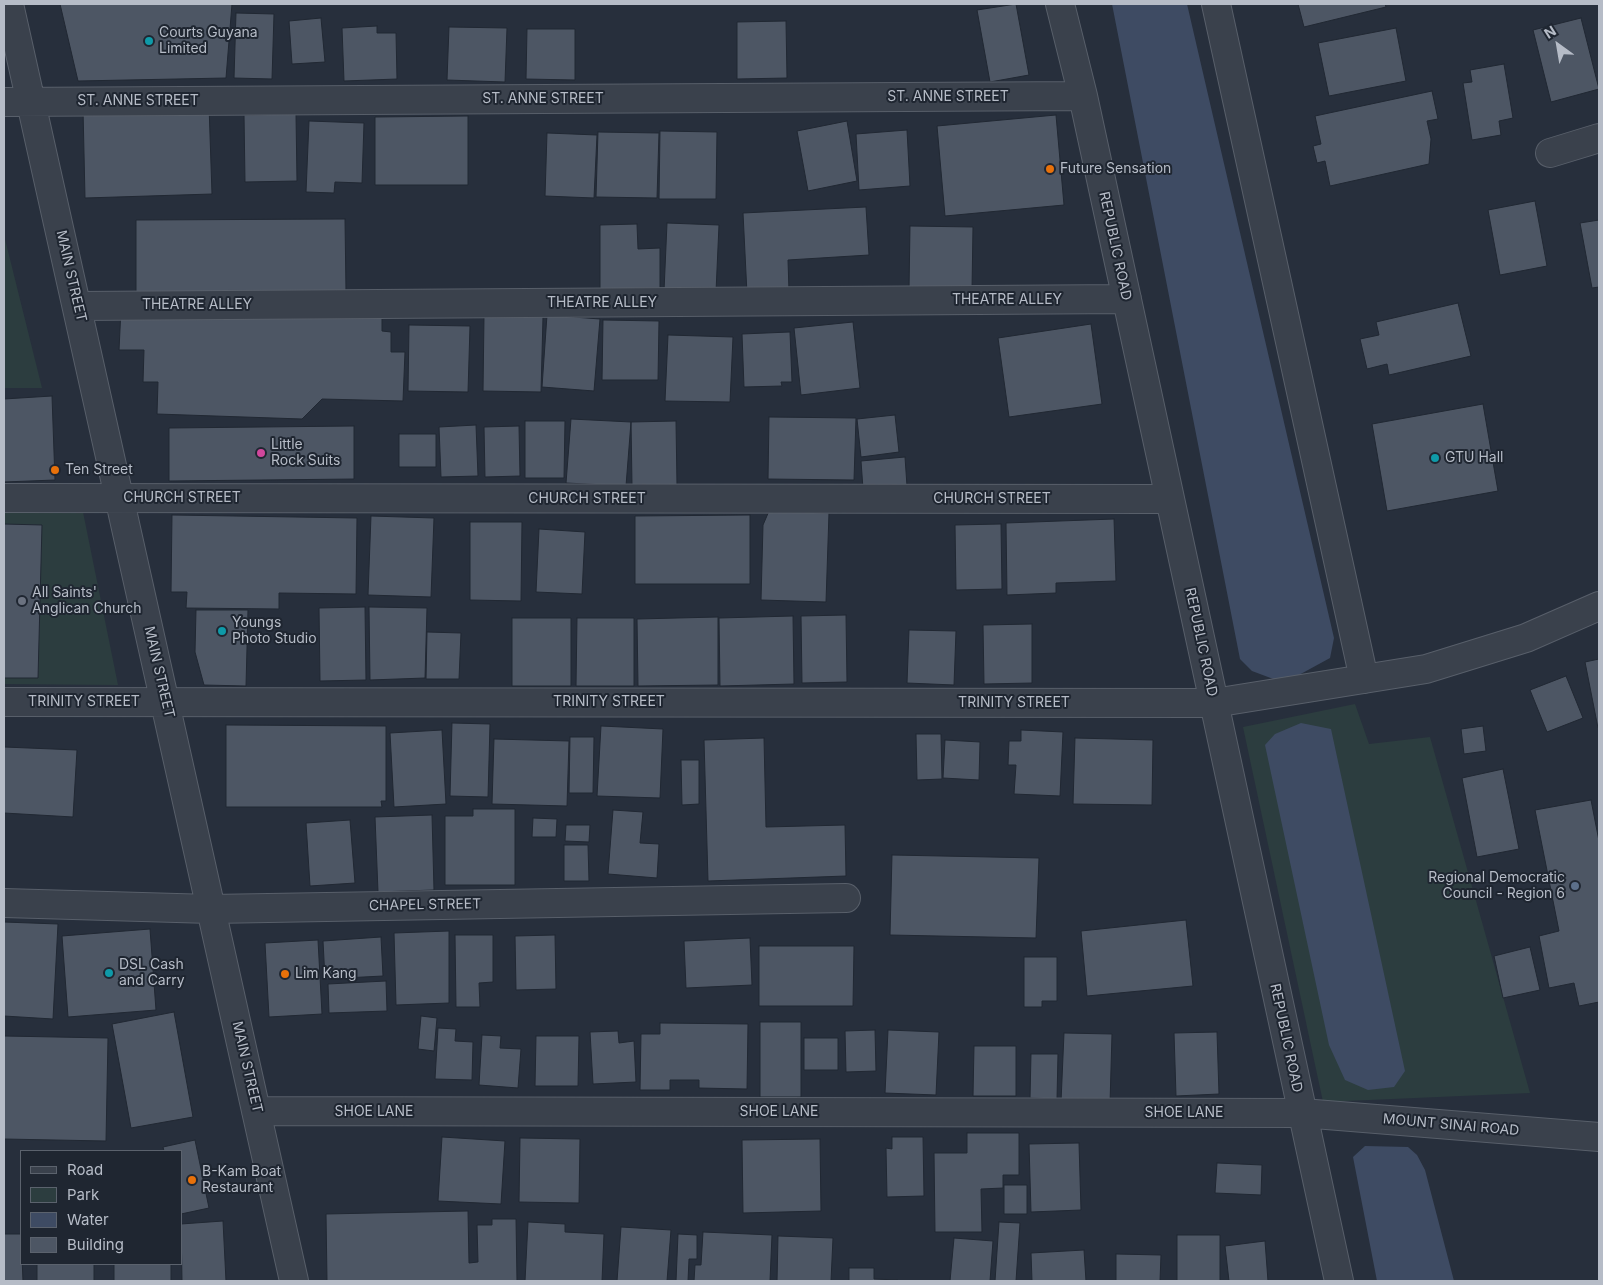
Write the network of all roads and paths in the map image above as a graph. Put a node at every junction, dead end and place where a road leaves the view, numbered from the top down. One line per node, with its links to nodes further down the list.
1 (9, 4): 6 (street, MAIN STREET)
2 (1060, 4): 4 (street, REPUBLIC ROAD)
3 (1216, 4): 15 (street)
4 (1082, 96): 6 (street, ST. ANNE STREET); 9 (street, REPUBLIC ROAD)
5 (4, 102): 6 (street, ST. ANNE STREET)
6 (32, 102): 10 (street, MAIN STREET)
7 (1599, 138): 8 (street)
8 (1550, 153)
9 (1127, 299): 10 (street, THEATRE ALLEY); 13 (street, REPUBLIC ROAD)
10 (78, 306): 12 (street, MAIN STREET)
11 (4, 498): 12 (street, CHURCH STREET)
12 (120, 498): 13 (street, CHURCH STREET); 17 (street, MAIN STREET)
13 (1170, 499): 18 (street, REPUBLIC ROAD)
14 (1599, 606): 15 (street, TRINITY STREET)
15 (1364, 679): 18 (street, TRINITY STREET)
16 (4, 702): 17 (street, TRINITY STREET)
17 (166, 702): 18 (street, TRINITY STREET); 21 (street, MAIN STREET)
18 (1214, 703): 23 (street, REPUBLIC ROAD)
19 (846, 898): 21 (street, CHAPEL STREET)
20 (4, 903): 21 (street, CHAPEL STREET)
21 (212, 909): 22 (street, MAIN STREET)
22 (256, 1111): 23 (street, SHOE LANE); 25 (street, MAIN STREET)
23 (1302, 1113): 24 (street, MOUNT SINAI ROAD); 26 (street, REPUBLIC ROAD)
24 (1599, 1137)
25 (294, 1281)
26 (1339, 1281)

